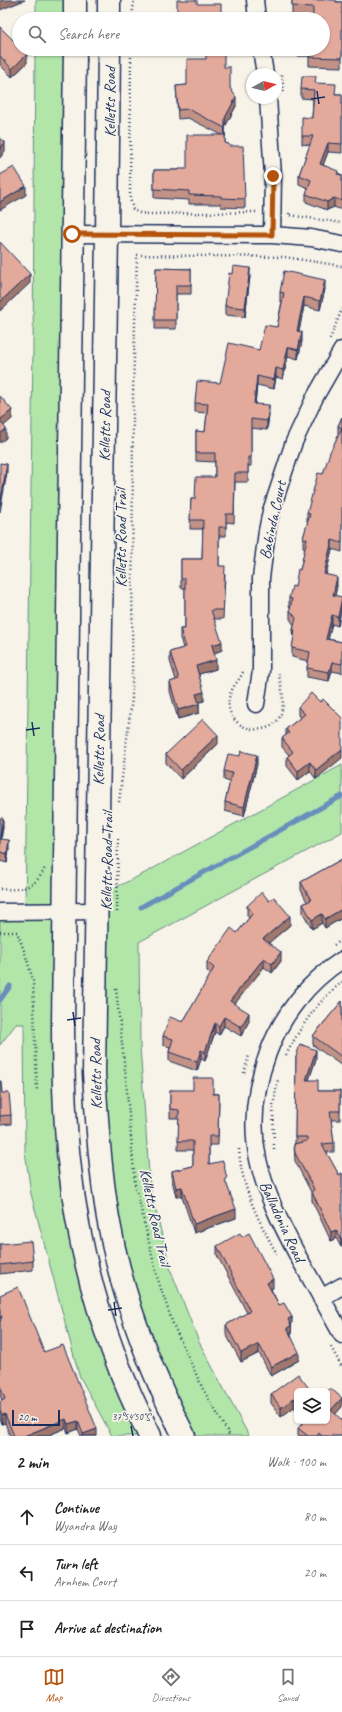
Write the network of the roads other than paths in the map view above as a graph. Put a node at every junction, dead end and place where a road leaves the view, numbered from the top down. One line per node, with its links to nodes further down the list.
1 (75, 0): 4 (main road)
2 (109, 0): 5 (main road)
3 (254, 0): 6 (street)
4 (75, 12)
5 (109, 12)
6 (256, 12)
7 (75, 56): 12 (main road, Kelletts Road)
8 (109, 56): 13 (main road, Kelletts Road)
9 (262, 56): 10 (street)
10 (264, 68)
11 (268, 104): 14 (street)
12 (72, 234): 13 (street); 18 (main road, Kelletts Road)
13 (107, 234): 14 (street); 19 (main road, Kelletts Road)
14 (272, 235): 15 (street)
15 (342, 244)
16 (342, 350): 17 (street, Babinda Court)
17 (256, 704)
18 (64, 911): 19 (street); 20 (street); 25 (main road, Kelletts Road)
19 (96, 911): 26 (main road, Kelletts Road)
20 (0, 912)
21 (342, 960): 23 (street, Balladonia Road)
22 (342, 1286): 23 (street)
23 (321, 1298): 24 (street, Balladonia Road)
24 (342, 1334)
25 (150, 1436)
26 (184, 1436)

